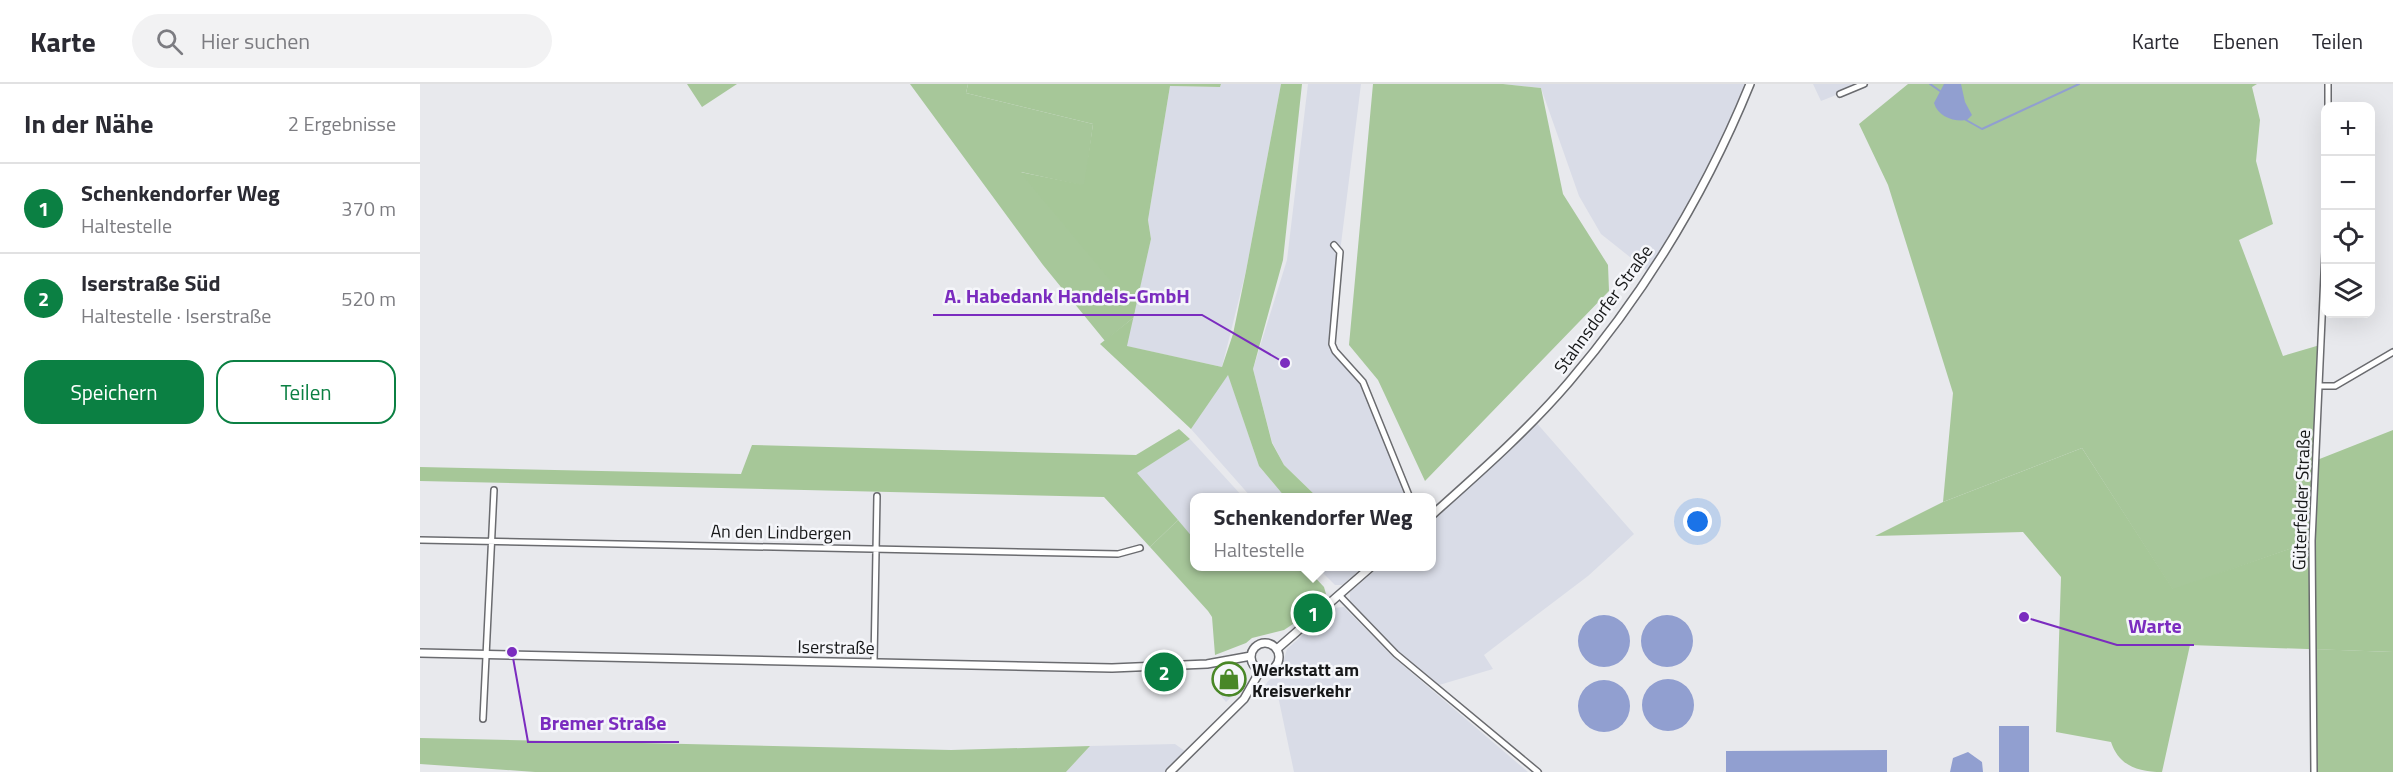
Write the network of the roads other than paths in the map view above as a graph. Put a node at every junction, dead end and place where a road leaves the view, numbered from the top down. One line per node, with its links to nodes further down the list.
1 (1750, 84): 13 (street, Stahnsdorfer Straße)
2 (1864, 84): 4 (street)
3 (2328, 84): 5 (street)
4 (1840, 94)
5 (2328, 102)
6 (1334, 245): 11 (street)
7 (2324, 264): 9 (street, Güterfelder Straße)
8 (2393, 352): 9 (street)
9 (2319, 386): 29 (street, Güterfelder Straße)
10 (494, 490): 15 (street)
11 (1408, 493)
12 (877, 496): 17 (street)
13 (1436, 510)
14 (420, 540): 15 (street, An den Lindbergen)
15 (491, 541): 17 (street, An den Lindbergen); 22 (street)
16 (1140, 548): 17 (street, An den Lindbergen)
17 (876, 549): 24 (street)
18 (1367, 571): 19 (street)
19 (1339, 595): 20 (street); 28 (street)
20 (1277, 649): 23 (street); 25 (street)
21 (420, 653): 22 (street, Iserstraße)
22 (487, 655): 24 (street, Iserstraße); 26 (street)
23 (1251, 656): 24 (street, Iserstraße); 25 (street)
24 (874, 662)
25 (1260, 671): 27 (street)
26 (483, 719)
27 (1170, 772)
28 (1538, 772)
29 (2314, 772)

